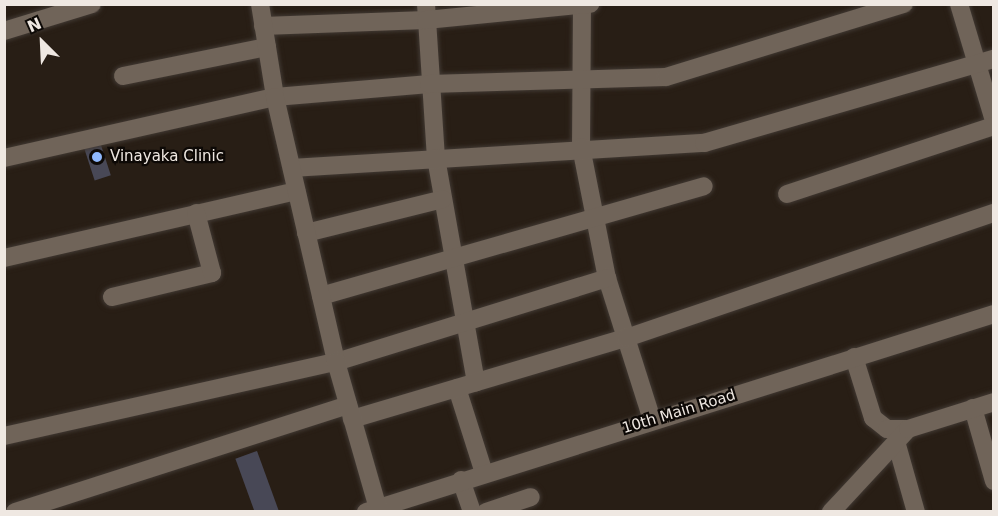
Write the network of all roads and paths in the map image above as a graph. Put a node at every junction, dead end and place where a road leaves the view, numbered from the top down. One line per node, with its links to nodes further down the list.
1 (92, 4): 8 (street)
2 (260, 4): 7 (street)
3 (904, 4): 12 (street)
4 (958, 4): 10 (street)
5 (584, 5): 6 (street); 12 (street)
6 (426, 12): 7 (street); 13 (street)
7 (263, 26): 9 (street)
8 (4, 31)
9 (267, 47): 11 (street); 14 (street)
10 (986, 61): 15 (street); 17 (street)
11 (123, 76)
12 (581, 80): 13 (street); 17 (street)
13 (429, 84): 14 (street); 18 (street)
14 (275, 97): 19 (street); 20 (street)
15 (993, 121)
16 (993, 126): 23 (street)
17 (581, 147): 18 (street); 27 (street)
18 (436, 158): 20 (street); 24 (street)
19 (4, 159)
20 (292, 168): 22 (street)
21 (704, 186): 27 (street)
22 (296, 191): 25 (street); 28 (street)
23 (787, 194)
24 (443, 199): 28 (street); 30 (street)
25 (196, 213): 29 (street); 33 (street)
26 (993, 213): 36 (street)
27 (594, 219): 30 (street); 31 (street)
28 (306, 233): 32 (street)
29 (4, 258)
30 (453, 258): 32 (street); 35 (street)
31 (606, 278): 35 (street); 36 (street)
32 (321, 296): 38 (street)
33 (112, 297)
34 (993, 314): 37 (street, 10th Main Road)
35 (464, 323): 38 (street); 39 (street)
36 (626, 338): 39 (street); 44 (street)
37 (854, 357): 44 (street, 10th Main Road); 45 (street)
38 (336, 362): 43 (street); 46 (street)
39 (476, 382): 40 (street)
40 (457, 388): 43 (street); 48 (street)
41 (993, 402): 42 (street)
42 (973, 408): 45 (street); 50 (street)
43 (350, 412): 53 (street); 55 (street)
44 (652, 420): 48 (street, 10th Main Road)
45 (908, 429): 47 (street)
46 (4, 436)
47 (897, 445): 58 (street); 59 (street)
48 (484, 473): 49 (street, 10th Main Road)
49 (461, 480): 53 (street, 10th Main Road); 56 (street)
50 (993, 482)
51 (531, 497): 57 (street)
52 (4, 501): 54 (street)
53 (374, 510)
54 (8, 512)
55 (15, 512)
56 (472, 512)
57 (486, 512)
58 (831, 512)
59 (916, 512)

